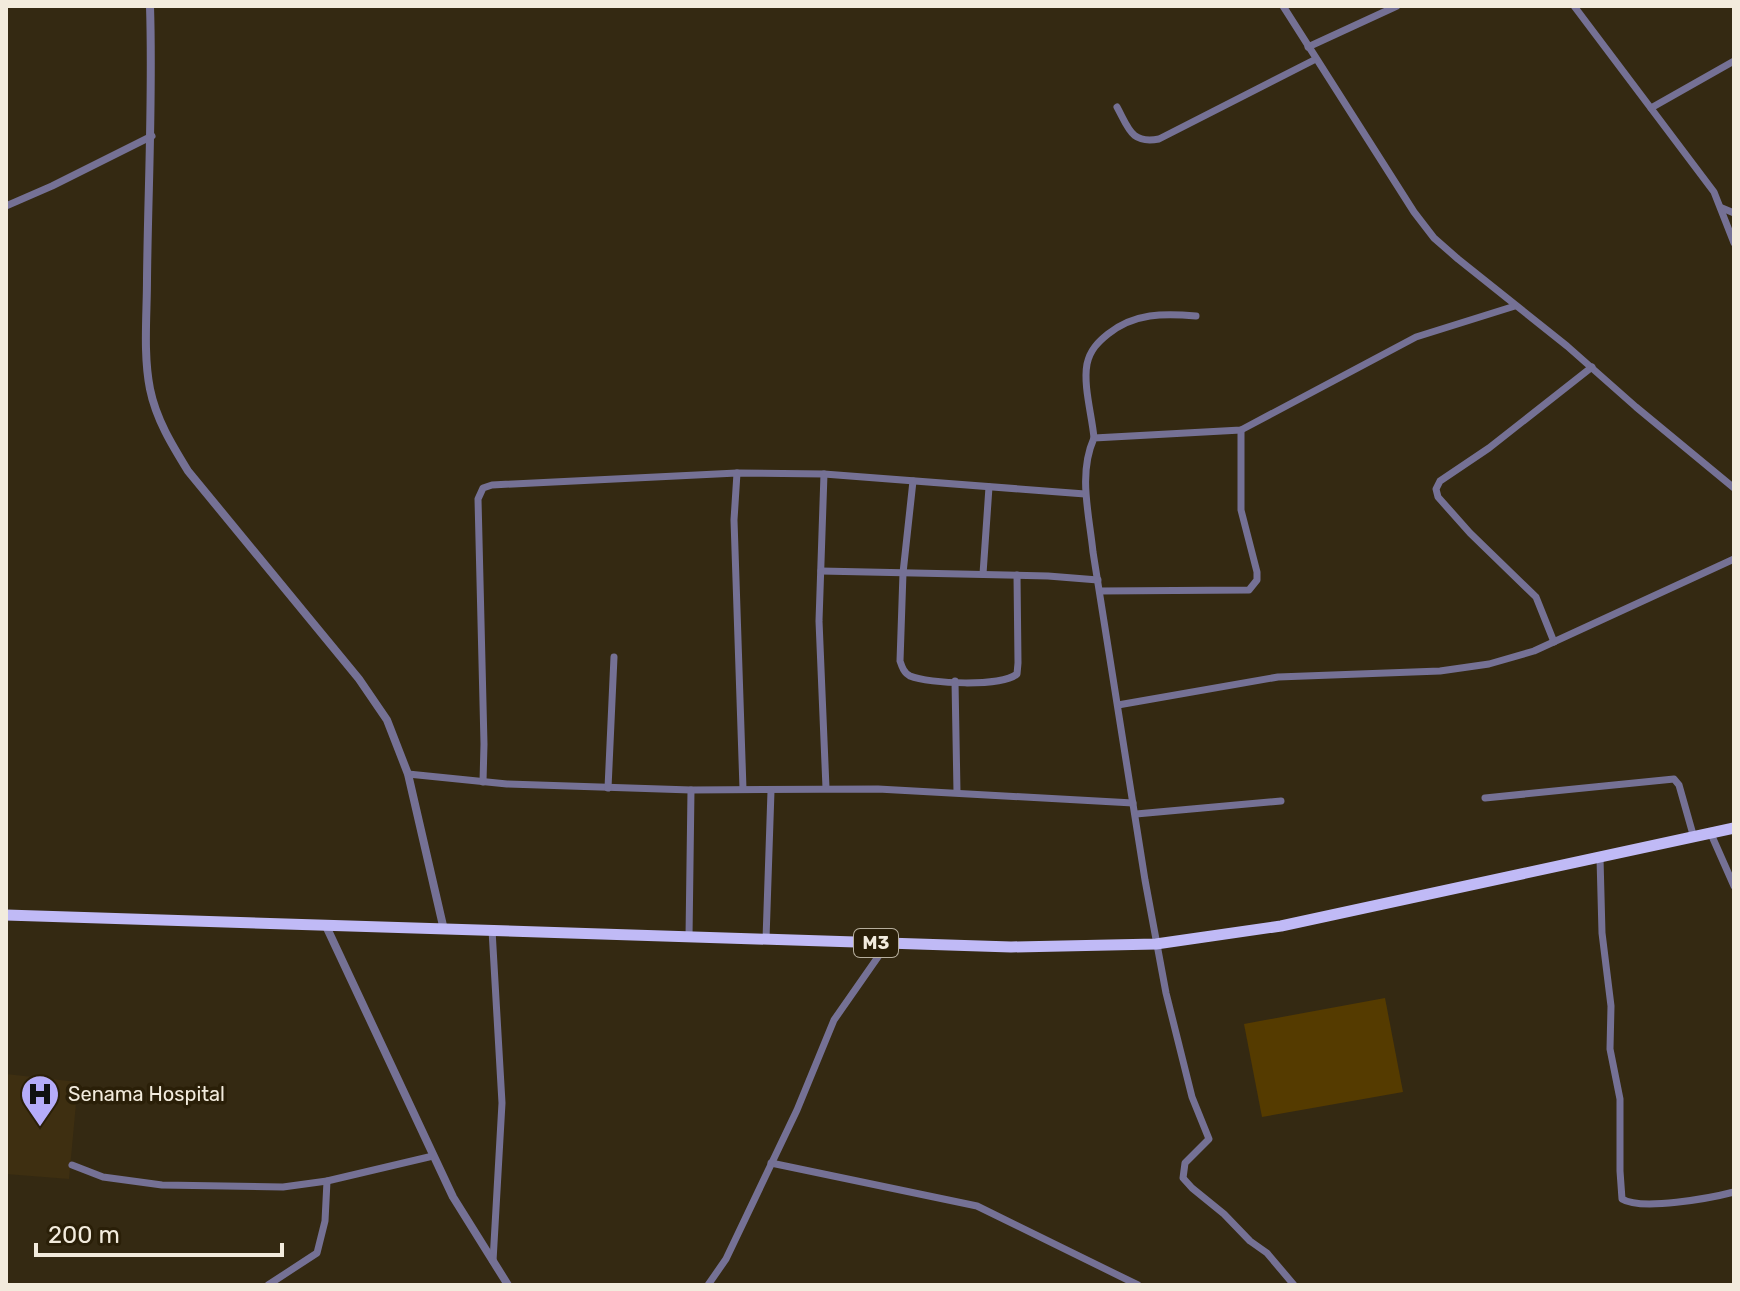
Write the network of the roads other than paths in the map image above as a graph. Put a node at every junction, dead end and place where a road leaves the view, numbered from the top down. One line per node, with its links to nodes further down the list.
1 (150, 6): 10 (street)
2 (1283, 6): 5 (street)
3 (1397, 6): 5 (street)
4 (1574, 6): 9 (street)
5 (1308, 47): 6 (street)
6 (1316, 59): 8 (street); 15 (street)
7 (1734, 61): 9 (street)
8 (1117, 107)
9 (1651, 108): 12 (street)
10 (152, 136): 11 (street); 37 (street)
11 (6, 206)
12 (1722, 208): 13 (street); 14 (street)
13 (1734, 213)
14 (1734, 243)
15 (1515, 306): 17 (street); 18 (street)
16 (1196, 316): 19 (street)
17 (1592, 367): 24 (street); 33 (street)
18 (1241, 430): 19 (street); 32 (street)
19 (1094, 438): 25 (street)
20 (737, 473): 21 (street); 38 (street); 41 (street)
21 (824, 474): 22 (street); 27 (street)
22 (913, 481): 23 (street); 28 (street)
23 (989, 487): 25 (street); 29 (street)
24 (1734, 488)
25 (1085, 494): 31 (street)
26 (1734, 559): 33 (street)
27 (821, 571): 28 (street); 40 (street)
28 (903, 573): 29 (street); 35 (street)
29 (983, 574): 30 (street)
30 (1017, 575): 31 (street); 35 (street)
31 (1098, 580): 32 (street)
32 (1100, 591): 36 (street)
33 (1554, 642): 36 (street)
34 (614, 657): 39 (street)
35 (955, 681): 44 (street)
36 (1118, 705): 47 (street)
37 (408, 774): 38 (street); 56 (street)
38 (483, 782): 39 (street)
39 (608, 788): 42 (street)
40 (826, 788): 43 (street); 44 (street)
41 (743, 789): 42 (street); 43 (street)
42 (691, 790): 58 (street)
43 (771, 791): 59 (street)
44 (957, 792): 47 (street)
45 (1485, 798): 51 (street)
46 (1281, 801): 48 (street)
47 (1133, 803): 48 (street)
48 (1136, 814): 61 (street)
49 (1734, 828): 50 (main road, M3)
50 (1711, 834): 51 (main road, M3); 53 (street)
51 (1694, 838): 52 (main road, M3)
52 (1600, 858): 61 (main road, M3); 66 (street)
53 (1734, 886)
54 (6, 915): 55 (main road, M3)
55 (326, 926): 56 (main road, M3); 62 (street)
56 (444, 930): 57 (main road, M3)
57 (492, 930): 58 (main road, M3); 67 (street)
58 (689, 937): 59 (main road, M3)
59 (766, 939): 60 (main road, M3)
60 (887, 944): 61 (main road, M3); 63 (street)
61 (1156, 944): 72 (street)
62 (433, 1156): 65 (street); 67 (street)
63 (771, 1163): 70 (street); 71 (street)
64 (72, 1165): 65 (street)
65 (327, 1181): 68 (street)
66 (1734, 1192)
67 (493, 1263): 69 (street)
68 (268, 1285)
69 (508, 1285)
70 (708, 1285)
71 (1138, 1285)
72 (1294, 1285)

